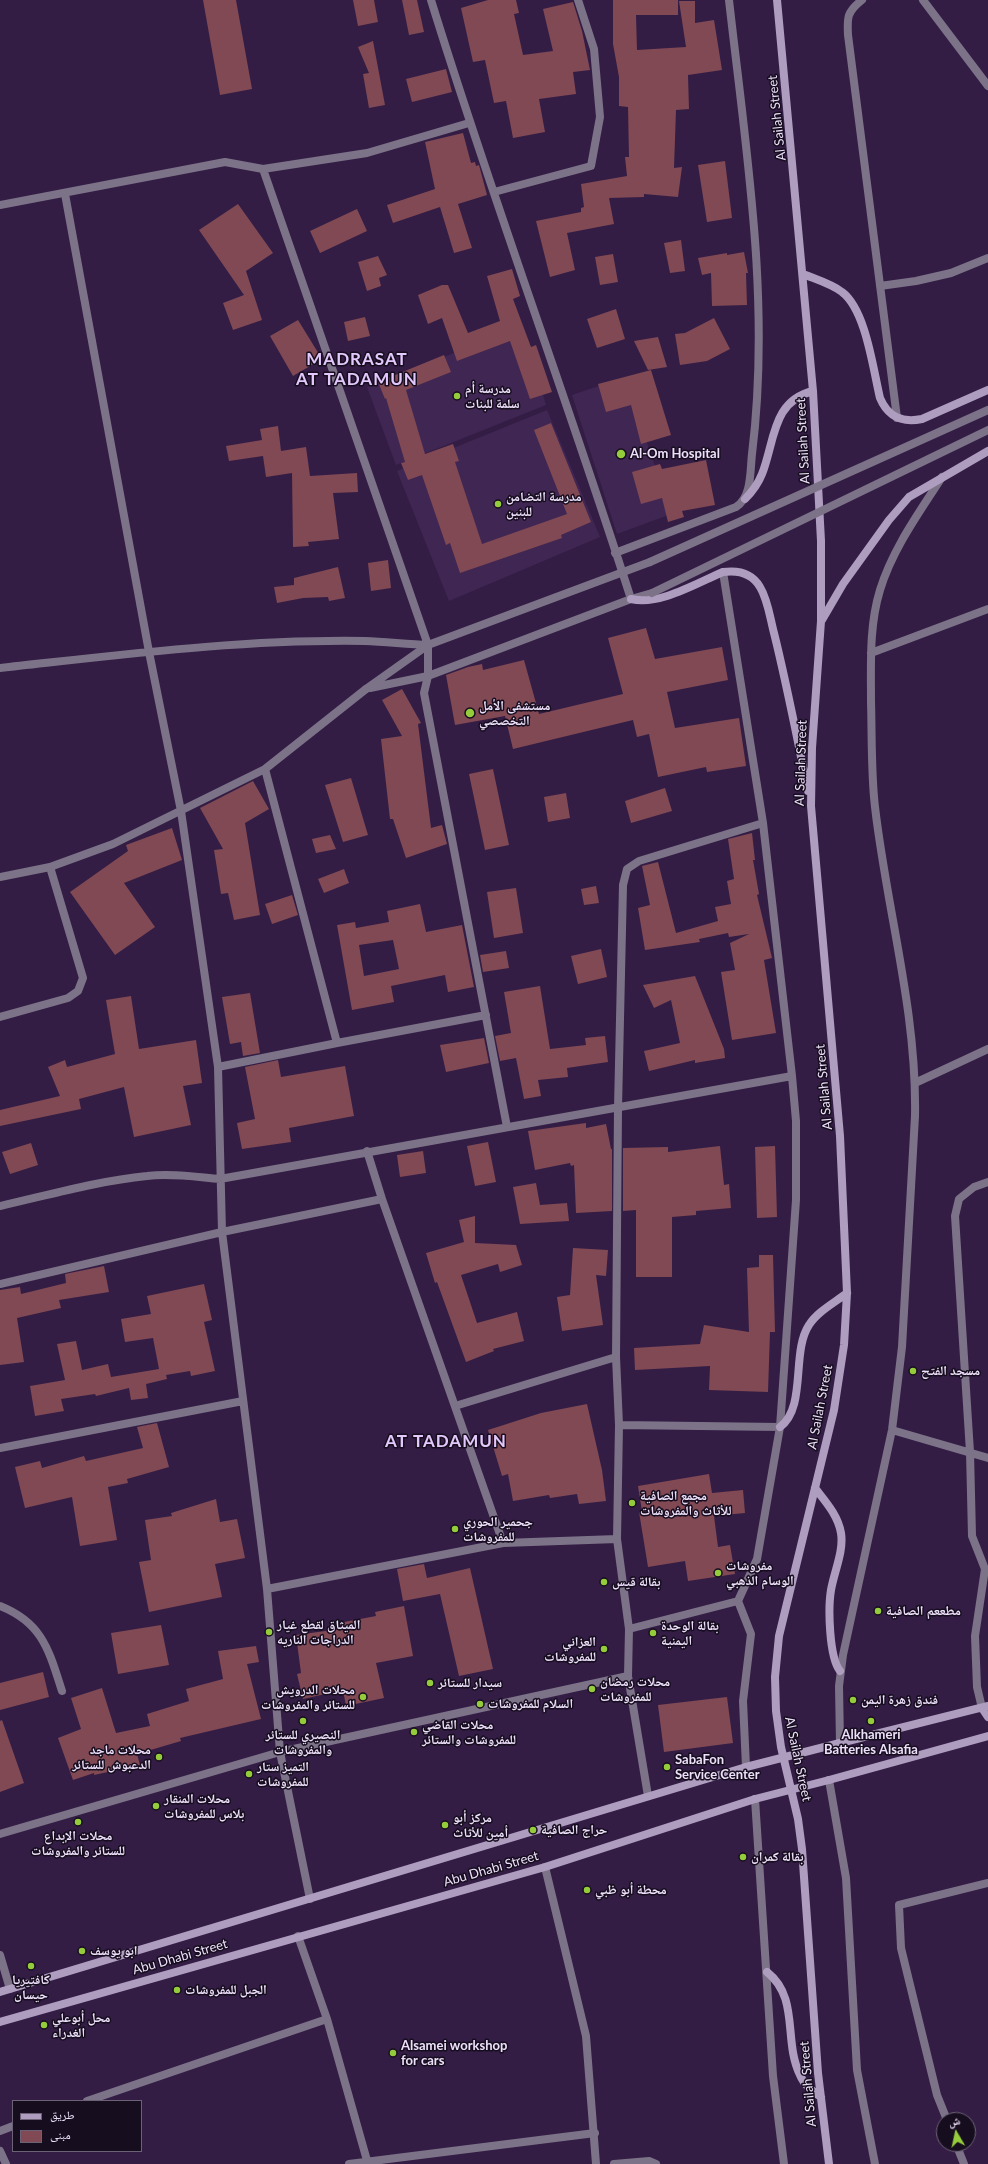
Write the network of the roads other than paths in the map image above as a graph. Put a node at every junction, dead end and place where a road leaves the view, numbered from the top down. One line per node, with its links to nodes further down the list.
1 (431, 0): 8 (street)
2 (578, 0): 10 (street)
3 (729, 0): 23 (street)
4 (777, 0): 14 (main road, Al Sailah Street)
5 (862, 0): 15 (street)
6 (923, 0): 7 (street)
7 (988, 86)
8 (469, 123): 9 (street); 10 (street)
9 (263, 169): 11 (street); 30 (street)
10 (494, 192): 24 (street)
11 (65, 194): 12 (street); 31 (street)
12 (0, 205)
13 (988, 258): 15 (street)
14 (803, 274): 17 (main road, Al Sailah Street); 19 (main road)
15 (880, 286): 19 (street)
16 (988, 390): 19 (main road)
17 (813, 391): 23 (main road); 29 (main road, Al Sailah Street)
18 (988, 410): 26 (street, bridge)
19 (897, 418)
20 (988, 430): 27 (street, bridge)
21 (988, 451): 22 (main road)
22 (942, 477): 29 (main road); 32 (street)
23 (745, 499): 24 (street)
24 (615, 553): 26 (street)
25 (723, 572): 27 (main road); 37 (main road); 39 (street)
26 (622, 573): 27 (street); 30 (street)
27 (631, 600): 34 (street)
28 (988, 609): 32 (street)
29 (821, 621): 37 (main road, Al Sailah Street)
30 (428, 645): 31 (street); 34 (street); 35 (street)
31 (149, 652): 33 (street); 38 (street)
32 (871, 653): 48 (street)
33 (0, 668)
34 (428, 676): 35 (street); 42 (street)
35 (366, 689): 36 (street)
36 (265, 769): 38 (street); 44 (street)
37 (812, 806): 58 (main road, Al Sailah Street)
38 (181, 811): 40 (street); 46 (street)
39 (763, 822): 47 (street); 49 (street)
40 (50, 867): 41 (street); 43 (street)
41 (0, 877)
42 (486, 1015): 44 (street); 50 (street)
43 (0, 1017)
44 (337, 1043): 46 (street)
45 (988, 1049): 48 (street)
46 (218, 1067): 52 (street)
47 (792, 1076): 49 (street); 63 (street)
48 (915, 1083): 64 (street)
49 (618, 1108): 50 (street); 59 (street)
50 (507, 1127): 51 (street)
51 (367, 1151): 52 (street); 54 (street)
52 (220, 1179): 55 (street); 56 (street)
53 (988, 1182): 66 (street)
54 (382, 1199): 56 (street); 61 (street)
55 (0, 1206)
56 (222, 1232): 57 (street); 60 (street)
57 (0, 1284)
58 (847, 1293): 63 (main road); 68 (main road, Al Sailah Street)
59 (616, 1357): 61 (street); 62 (street)
60 (243, 1401): 65 (street); 71 (street)
61 (456, 1406): 70 (street)
62 (619, 1424): 63 (street); 69 (street)
63 (780, 1427): 72 (street)
64 (892, 1430): 66 (street); 75 (street)
65 (0, 1448)
66 (970, 1452): 67 (street); 78 (street)
67 (988, 1458)
68 (816, 1488): 75 (main road); 98 (main road, Al Sailah Street)
69 (617, 1539): 70 (street); 74 (street)
70 (503, 1543): 71 (street)
71 (267, 1589): 82 (street)
72 (738, 1601): 74 (street); 83 (street)
73 (0, 1606): 77 (street)
74 (629, 1628): 76 (street)
75 (840, 1671): 81 (street)
76 (628, 1676): 82 (street); 85 (street)
77 (62, 1691)
78 (985, 1707): 79 (main road); 81 (main road, Abu Dhabi Street)
79 (988, 1718)
80 (988, 1736): 84 (main road, Abu Dhabi Street)
81 (840, 1743): 83 (main road, Abu Dhabi Street, bridge)
82 (280, 1752): 87 (street); 90 (street)
83 (746, 1767): 85 (main road, Abu Dhabi Street)
84 (829, 1780): 86 (main road, Abu Dhabi Street, bridge); 114 (street)
85 (648, 1796): 90 (main road, Abu Dhabi Street)
86 (755, 1799): 88 (main road, Abu Dhabi Street); 93 (street)
87 (0, 1834)
88 (545, 1867): 91 (main road, Abu Dhabi Street); 103 (street)
89 (988, 1883): 100 (street)
90 (310, 1899): 94 (main road, Abu Dhabi Street)
91 (298, 1936): 96 (street); 97 (main road, Abu Dhabi Street)
92 (0, 1955): 94 (street)
93 (767, 1972): 98 (main road); 112 (street)
94 (10, 1989): 95 (main road, Abu Dhabi Street)
95 (0, 1992)
96 (327, 2019): 99 (street); 106 (street)
97 (0, 2022)
98 (821, 2097): 113 (main road, Al Sailah Street)
99 (90, 2100)
100 (944, 2112)
101 (12, 2126): 102 (street)
102 (0, 2131)
103 (595, 2133): 106 (street); 109 (street)
104 (0, 2151): 107 (street)
105 (959, 2152): 115 (street)
106 (368, 2162): 108 (street)
107 (6, 2164)
108 (349, 2164)
109 (596, 2164)
110 (614, 2164): 111 (street)
111 (656, 2164)
112 (784, 2164)
113 (829, 2164)
114 (875, 2164)
115 (964, 2164)

